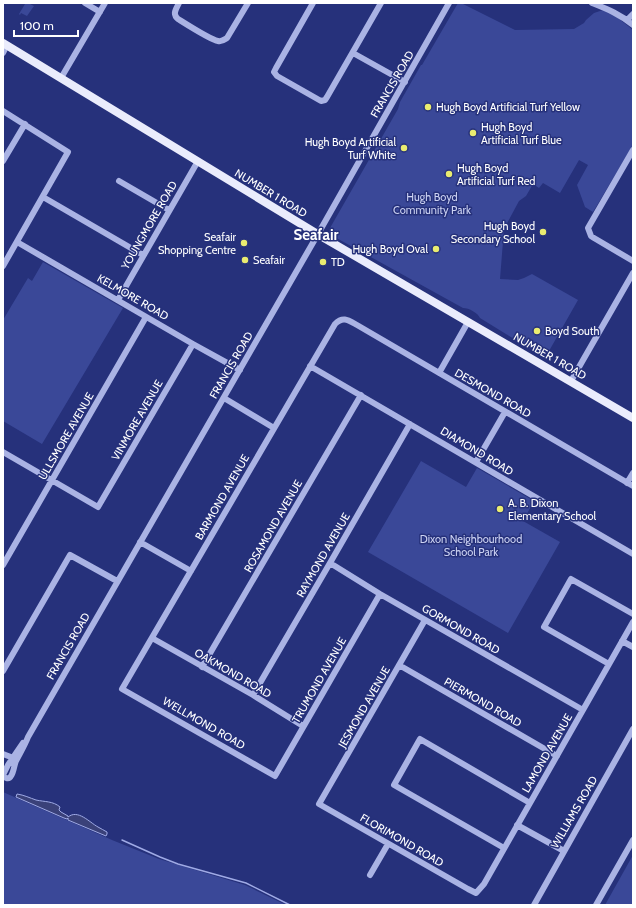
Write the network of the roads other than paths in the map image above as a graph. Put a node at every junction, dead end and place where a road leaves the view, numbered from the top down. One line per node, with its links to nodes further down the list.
1 (85, 3): 9 (street)
2 (105, 3): 9 (street)
3 (179, 3): 4 (street)
4 (248, 3)
5 (313, 3): 14 (street)
6 (381, 3): 14 (street)
7 (449, 3): 17 (street, FRANCIS ROAD)
8 (592, 3): 11 (street)
9 (100, 12): 16 (street)
10 (633, 14): 11 (street)
11 (627, 20): 12 (street)
12 (633, 25)
13 (5, 44): 15 (street); 16 (main road, NUMBER 1 ROAD)
14 (353, 52): 17 (street)
15 (3, 53)
16 (61, 78): 22 (main road, NUMBER 1 ROAD)
17 (404, 82): 26 (street, FRANCIS ROAD)
18 (3, 111): 19 (street)
19 (25, 124): 21 (street); 24 (street)
20 (633, 150): 29 (street)
21 (3, 161)
22 (198, 161): 25 (street, YOUNGMORE ROAD); 26 (main road, NUMBER 1 ROAD)
23 (119, 181): 25 (street)
24 (43, 197): 27 (street); 28 (street)
25 (169, 210): 28 (street, YOUNGMORE ROAD)
26 (318, 234): 35 (main road, NUMBER 1 ROAD); 38 (street, FRANCIS ROAD)
27 (17, 242): 30 (street); 32 (street, KELMORE ROAD)
28 (143, 255): 32 (street, YOUNGMORE ROAD)
29 (633, 261)
30 (3, 266)
31 (633, 273): 40 (street)
32 (118, 300): 33 (street, KELMORE ROAD)
33 (146, 317): 36 (street, KELMORE ROAD); 50 (street, ULLSMORE AVENUE)
34 (342, 319): 37 (street, BARMOND AVENUE); 39 (street, DESMOND ROAD)
35 (468, 322): 39 (street); 40 (main road, NUMBER 1 ROAD)
36 (193, 344): 38 (street, KELMORE ROAD); 50 (street, VINMORE AVENUE)
37 (310, 366): 41 (street, DIAMOND ROAD); 46 (street, BARMOND AVENUE)
38 (240, 370): 42 (street, FRANCIS ROAD)
39 (439, 373): 43 (street, DESMOND ROAD)
40 (571, 381): 44 (main road, NUMBER 1 ROAD)
41 (361, 395): 45 (street, DIAMOND ROAD); 67 (street, ROSAMOND AVENUE)
42 (224, 398): 46 (street); 52 (street, FRANCIS ROAD)
43 (505, 412): 48 (street); 51 (street, DESMOND ROAD)
44 (633, 418)
45 (410, 424): 48 (street, DIAMOND ROAD); 54 (street, RAYMOND AVENUE)
46 (274, 428): 56 (street, BARMOND AVENUE)
47 (3, 452): 50 (street)
48 (476, 462): 53 (street, DIAMOND ROAD)
49 (633, 473): 51 (street)
50 (52, 480): 55 (street, ULLSMORE AVENUE)
51 (630, 484)
52 (140, 542): 56 (street); 57 (street, FRANCIS ROAD)
53 (633, 554)
54 (330, 563): 58 (street, GORMOND ROAD); 70 (street, RAYMOND AVENUE)
55 (3, 565)
56 (191, 571): 62 (street, BARMOND AVENUE)
57 (117, 581): 68 (street); 76 (street, FRANCIS ROAD)
58 (380, 594): 60 (street, GORMOND ROAD); 72 (street, TRUMOND AVENUE)
59 (633, 614): 65 (street)
60 (425, 620): 66 (street, JESMOND AVENUE); 71 (street, GORMOND ROAD)
61 (633, 622): 63 (street, LAMOND AVENUE)
62 (152, 638): 67 (street, OAKMOND ROAD); 69 (street, BARMOND AVENUE)
63 (622, 641): 64 (street); 65 (street, LAMOND AVENUE)
64 (633, 647)
65 (610, 664): 71 (street, LAMOND AVENUE)
66 (399, 665): 75 (street, PIERMOND ROAD); 80 (street, JESMOND AVENUE)
67 (202, 667): 70 (street, OAKMOND ROAD)
68 (3, 671)
69 (122, 688): 78 (street, WELLMOND ROAD)
70 (253, 696): 72 (street, OAKMOND ROAD)
71 (583, 710): 75 (street, LAMOND AVENUE)
72 (304, 726): 78 (street, TRUMOND AVENUE)
73 (633, 729): 85 (street, WILLIAMS ROAD)
74 (3, 754): 76 (street)
75 (557, 756): 79 (street, LAMOND AVENUE)
76 (15, 759): 77 (street, FRANCIS ROAD)
77 (3, 776)
78 (275, 776)
79 (530, 803): 81 (street, LAMOND AVENUE); 84 (street)
80 (319, 804): 83 (street, FLORIMOND ROAD)
81 (517, 825): 84 (street, LAMOND AVENUE); 85 (street)
82 (633, 840): 89 (street)
83 (388, 844): 86 (street); 87 (street, FLORIMOND ROAD)
84 (504, 848): 87 (street, LAMOND AVENUE)
85 (564, 851): 88 (street, WILLIAMS ROAD)
86 (370, 875)
87 (476, 892)
88 (534, 905)
89 (596, 905)

